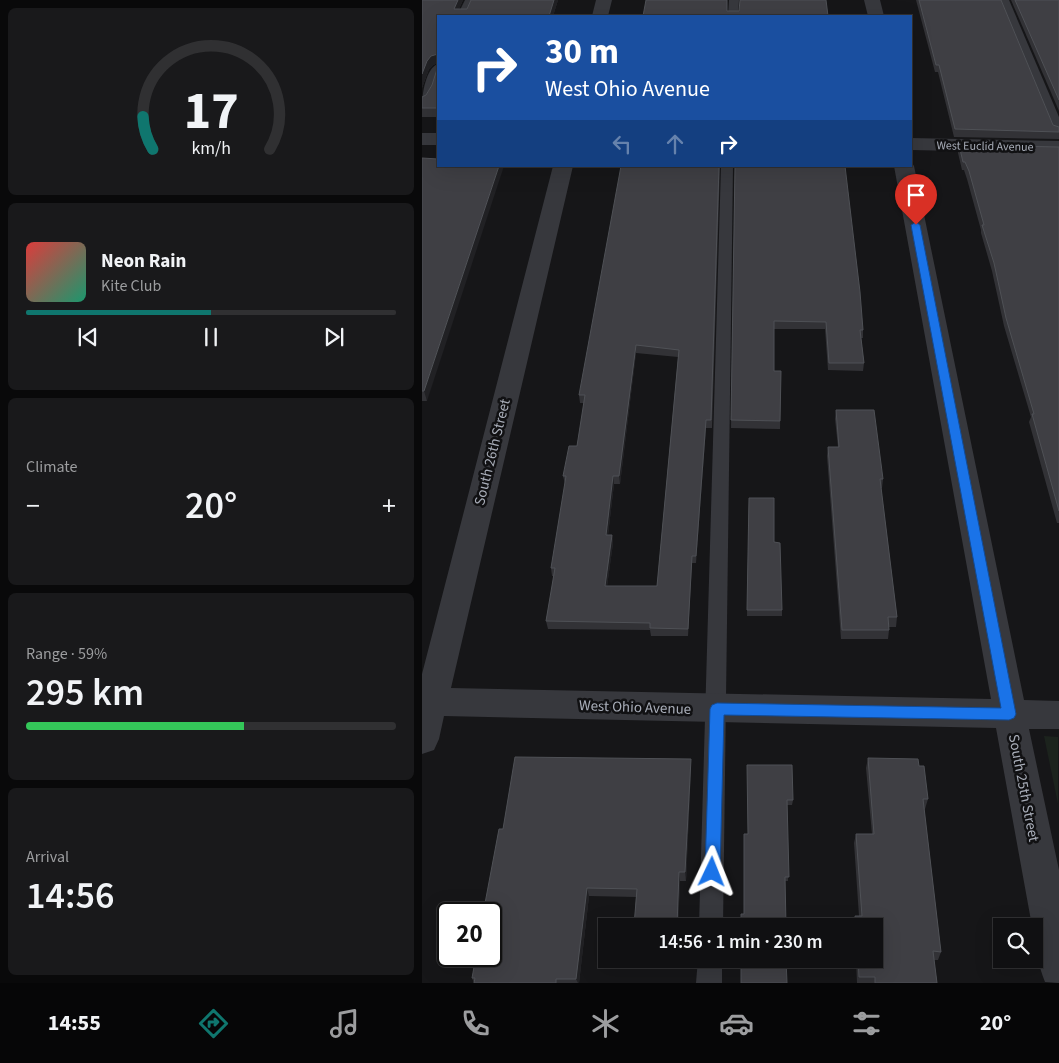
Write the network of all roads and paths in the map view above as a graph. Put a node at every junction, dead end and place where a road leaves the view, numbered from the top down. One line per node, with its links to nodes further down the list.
1 (470, 0): 6 (lane)
2 (604, 0): 7 (street)
3 (734, 0): 8 (lane)
4 (872, 0): 9 (street)
5 (1004, 0): 12 (lane)
6 (462, 15)
7 (600, 15)
8 (733, 15)
9 (876, 15)
10 (437, 69): 11 (lane)
11 (422, 102)
12 (1058, 132)
13 (422, 139): 14 (street)
14 (437, 139)
15 (912, 144): 16 (street, West Euclid Avenue)
16 (1058, 147)
17 (563, 167): 20 (street, South 26th Street)
18 (727, 167): 21 (lane)
19 (904, 167): 22 (street, South 25th Street)
20 (426, 701): 21 (street, West Ohio Avenue); 24 (street, South 26th Street)
21 (717, 709): 22 (street, West Ohio Avenue); 25 (lane)
22 (1009, 714): 23 (street, West Ohio Avenue); 27 (street, South 25th Street)
23 (1058, 715)
24 (422, 739)
25 (710, 918)
26 (710, 968): 28 (lane)
27 (1058, 968)
28 (709, 983)

